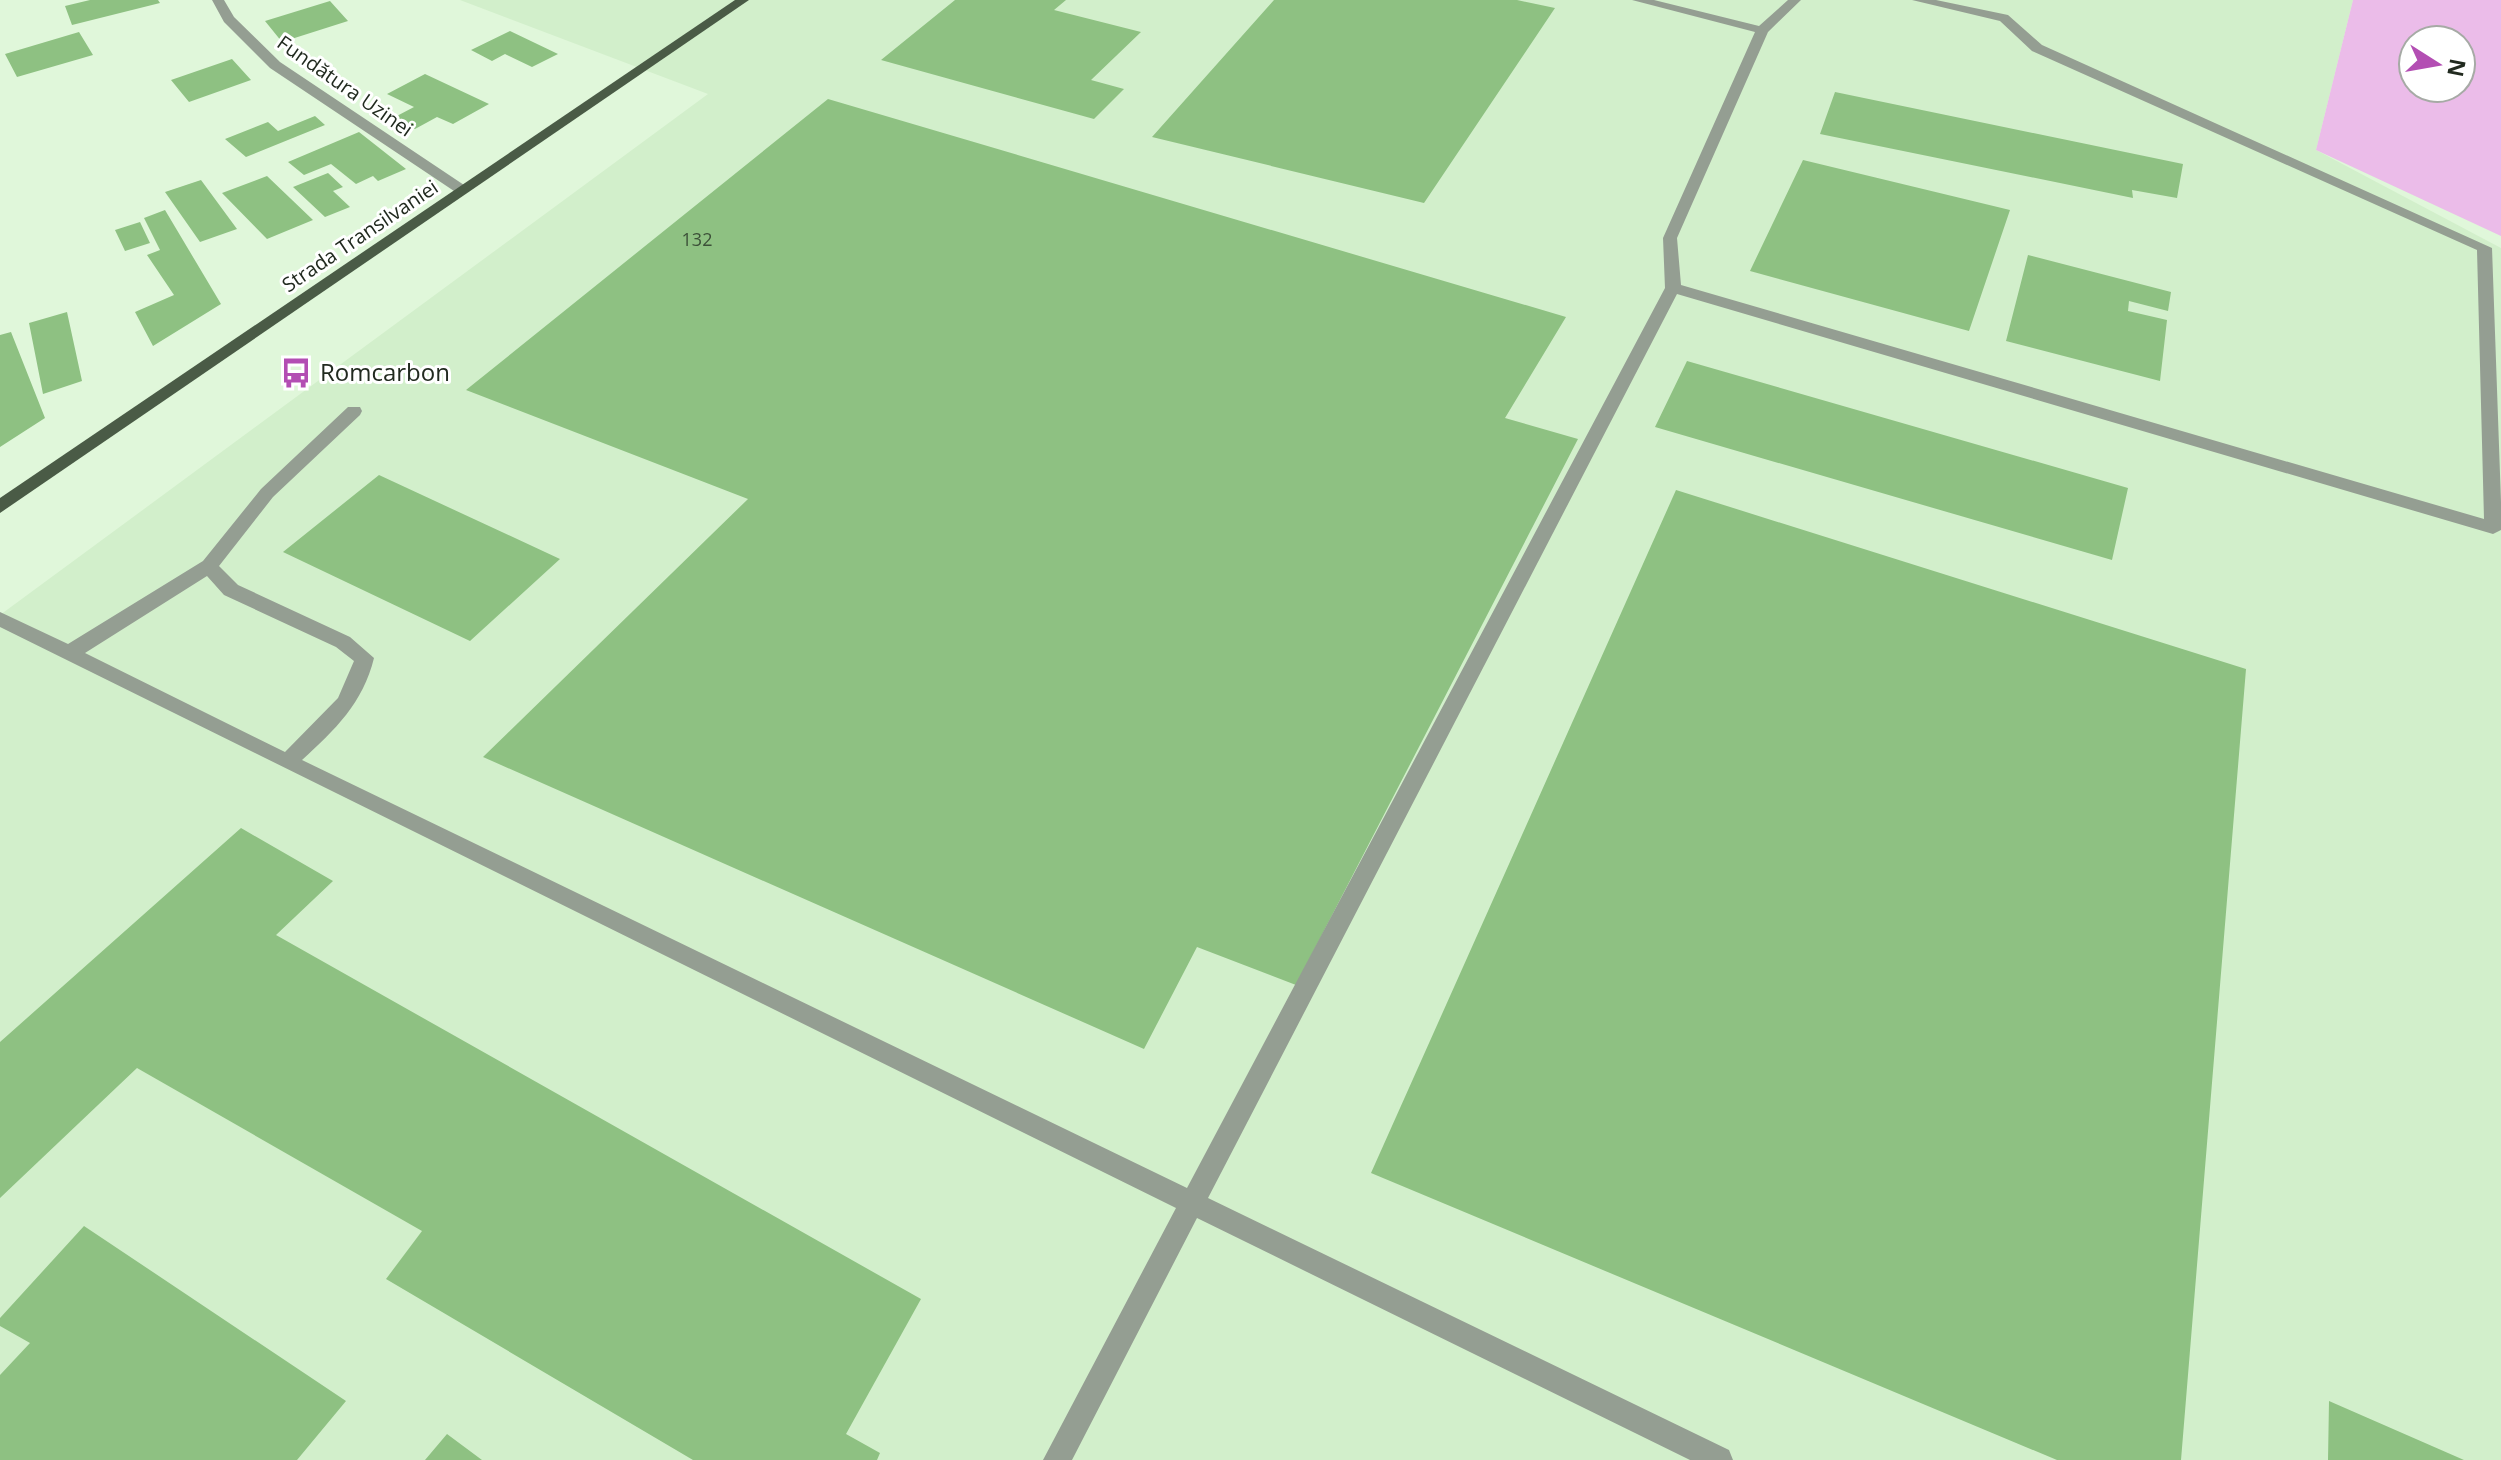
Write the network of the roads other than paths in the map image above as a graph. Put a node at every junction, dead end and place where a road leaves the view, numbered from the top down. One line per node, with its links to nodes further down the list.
1 (218, 0): 7 (street, Fundătura Uzinei)
2 (743, 0): 7 (main road, Strada Transilvaniei)
3 (1638, 0): 6 (street)
4 (1795, 0): 6 (street)
5 (1918, 0): 8 (street)
6 (1762, 30): 8 (street)
7 (462, 190): 10 (main road, Strada Transilvaniei)
8 (1673, 288): 15 (street)
9 (354, 411): 11 (street)
10 (0, 507)
11 (209, 566): 13 (street); 14 (street)
12 (0, 619): 13 (street)
13 (69, 653): 14 (street)
14 (287, 762): 15 (street)
15 (1194, 1204): 16 (street); 17 (street)
16 (1057, 1460)
17 (1719, 1460)

